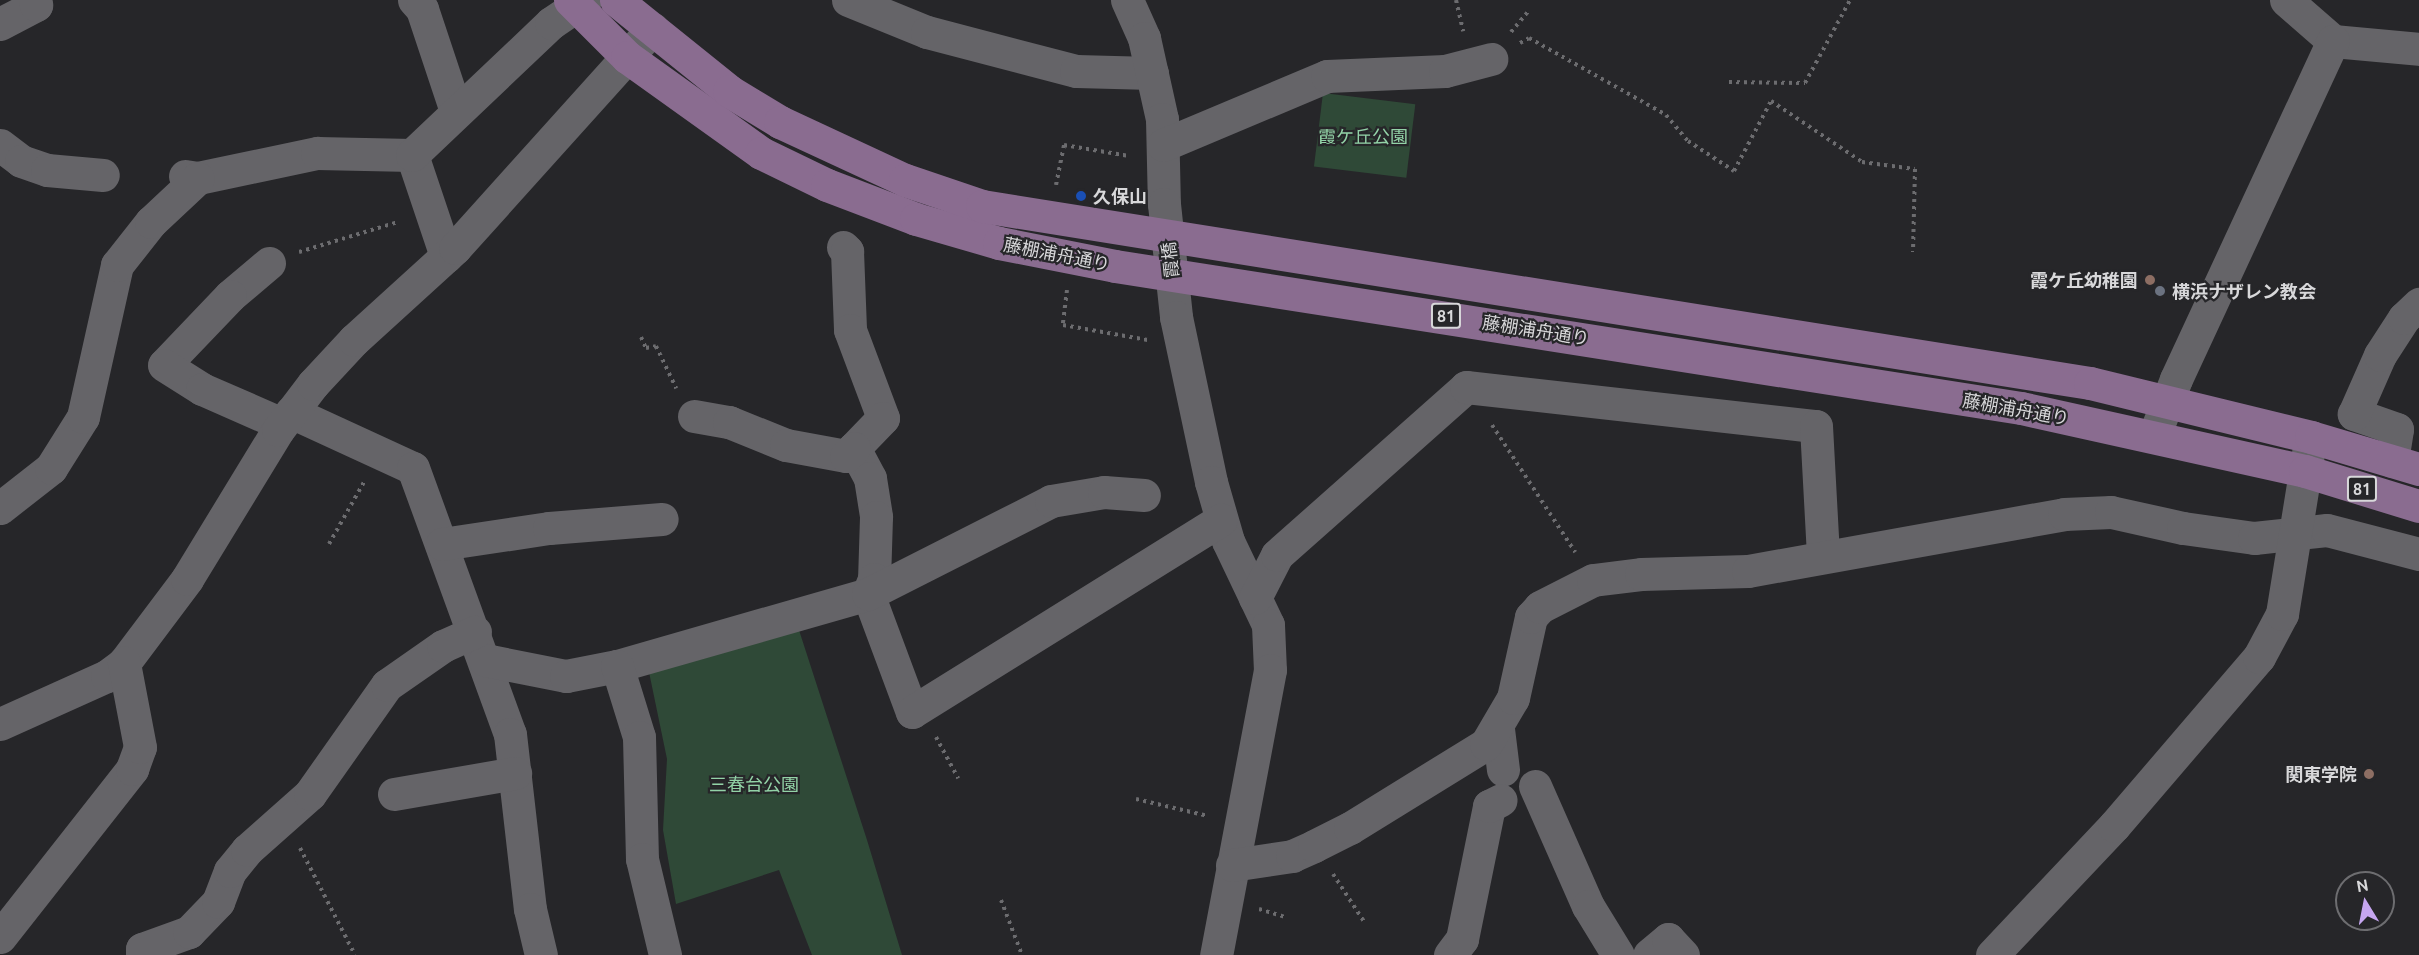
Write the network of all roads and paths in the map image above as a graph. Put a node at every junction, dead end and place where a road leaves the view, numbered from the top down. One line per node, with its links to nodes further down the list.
1 (35, 0): 10 (street)
2 (414, 0): 18 (street)
3 (616, 0): 11 (main road, 藤棚浦舟通り / 81)
4 (848, 0): 16 (street)
5 (1127, 0): 16 (street, 霞橋)
6 (1850, 0): 17 (path)
7 (2286, 0): 12 (street)
8 (577, 2): 15 (main road, 藤棚浦舟通り / 81); 18 (street)
9 (1528, 12): 14 (path)
10 (0, 24)
11 (652, 28): 15 (street); 34 (main road, 藤棚浦舟通り / 81)
12 (2333, 41): 13 (street); 34 (street)
13 (2419, 49)
14 (1499, 54): 20 (street); 26 (path)
15 (627, 57): 27 (street); 37 (main road, 藤棚浦舟通り / 81)
16 (1152, 73): 20 (street, 霞橋)
17 (1729, 82)
18 (456, 111): 21 (street)
19 (0, 145): 22 (street)
20 (1164, 153): 23 (path); 46 (street, 霞橋)
21 (412, 155): 24 (street); 45 (street)
22 (103, 175)
23 (1054, 195)
24 (431, 213): 27 (street); 28 (path)
25 (843, 247): 39 (street)
26 (1913, 252)
27 (446, 256): 36 (street)
28 (269, 263): 36 (street)
29 (1068, 286): 32 (path)
30 (2419, 304): 41 (street)
31 (641, 337): 35 (path)
32 (1139, 338)
33 (1467, 387): 52 (street); 53 (path); 55 (street)
34 (2166, 402): 37 (street); 38 (main road, 藤棚浦舟通り / 81)
35 (694, 416): 39 (street)
36 (287, 418): 40 (street); 57 (street)
37 (2154, 436): 42 (main road, 藤棚浦舟通り / 81)
38 (2311, 438): 41 (main road, 藤棚浦舟通り / 81); 42 (street)
39 (855, 448): 54 (street)
40 (381, 453): 49 (path); 50 (street)
41 (2406, 465)
42 (2305, 471): 44 (main road, 藤棚浦舟通り / 81); 48 (street)
43 (1144, 495): 54 (street)
44 (2419, 506)
45 (0, 508)
46 (1209, 518): 55 (street, 霞橋); 59 (street)
47 (662, 519): 50 (street)
48 (2294, 532): 51 (street); 52 (street); 84 (street)
49 (329, 544)
50 (442, 544): 56 (street)
51 (2419, 554)
52 (1824, 556): 53 (street)
53 (1593, 580): 61 (street)
54 (868, 594): 58 (street); 59 (street)
55 (1256, 598): 67 (street, 霞橋)
56 (480, 646): 58 (street); 62 (street); 74 (street)
57 (124, 663): 60 (street); 73 (street)
58 (617, 666): 77 (street)
59 (921, 706): 63 (path)
60 (0, 724)
61 (1498, 729): 68 (street); 80 (street)
62 (515, 773): 65 (street); 76 (street)
63 (958, 778)
64 (1534, 786): 81 (street)
65 (393, 794)
66 (1136, 799): 67 (path)
67 (1240, 824): 70 (street, 霞橋)
68 (1314, 846): 70 (street); 72 (path)
69 (299, 847): 75 (path)
70 (1232, 865): 79 (street, 霞橋)
71 (1001, 900): 78 (path)
72 (1365, 923)
73 (0, 937)
74 (142, 955)
75 (355, 955)
76 (541, 955)
77 (665, 955)
78 (1022, 955)
79 (1216, 955)
80 (1450, 955)
81 (1618, 955)
82 (1649, 955): 83 (street)
83 (1683, 955)
84 (1992, 955)

